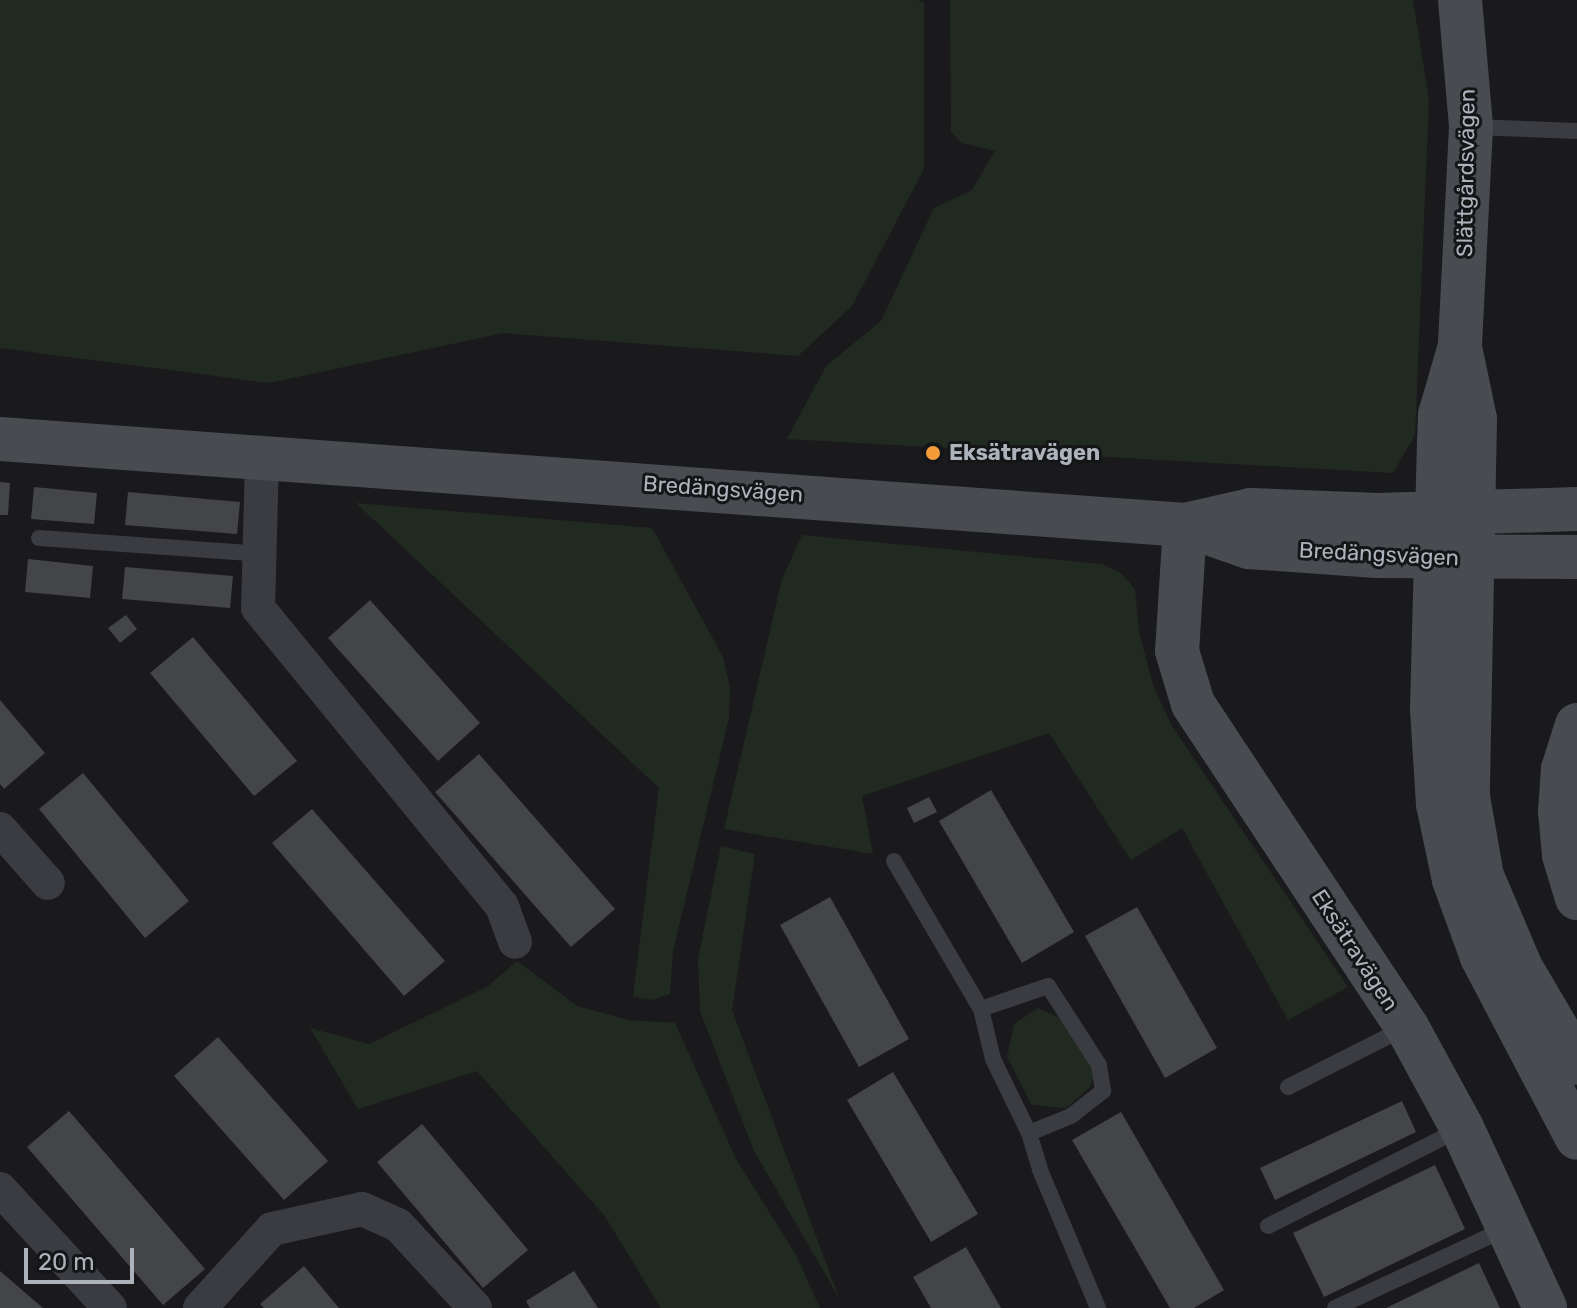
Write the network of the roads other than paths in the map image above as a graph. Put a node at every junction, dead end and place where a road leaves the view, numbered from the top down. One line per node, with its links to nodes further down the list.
1 (1460, 0): 2 (street, Slättgårdsvägen)
2 (1471, 127): 3 (lane); 7 (street, Slättgårdsvägen)
3 (1577, 131)
4 (0, 439): 5 (street, Bredängsvägen)
5 (262, 458): 8 (street, Bredängsvägen); 10 (street)
6 (1577, 509): 7 (street, Bredängsvägen)
7 (1456, 512): 8 (street, Bredängsvägen); 11 (street, Slättgårdsvägen)
8 (1185, 525): 11 (street, Bredängsvägen); 20 (street, Eksätravägen)
9 (39, 538): 10 (lane)
10 (261, 554): 18 (street)
11 (1456, 557): 12 (street, Bredängsvägen); 21 (street); 25 (street)
12 (1577, 557)
13 (1577, 725): 17 (street)
14 (0, 829): 16 (street)
15 (894, 861): 19 (lane)
16 (48, 883)
17 (1577, 898)
18 (515, 942)
19 (981, 1009): 24 (lane); 24 (lane)
20 (1407, 1027): 22 (lane, Eksätravägen); 23 (street, Eksätravägen)
21 (1577, 1063)
22 (1288, 1087)
23 (1462, 1128): 27 (lane); 28 (street, Eksätravägen)
24 (1029, 1133): 32 (lane)
25 (1577, 1138)
26 (0, 1189): 29 (street)
27 (1268, 1226)
28 (1508, 1227): 33 (lane); 34 (street, Eksätravägen)
29 (110, 1308)
30 (200, 1308): 31 (street)
31 (475, 1308)
32 (1098, 1308)
33 (1335, 1308)
34 (1545, 1308)

